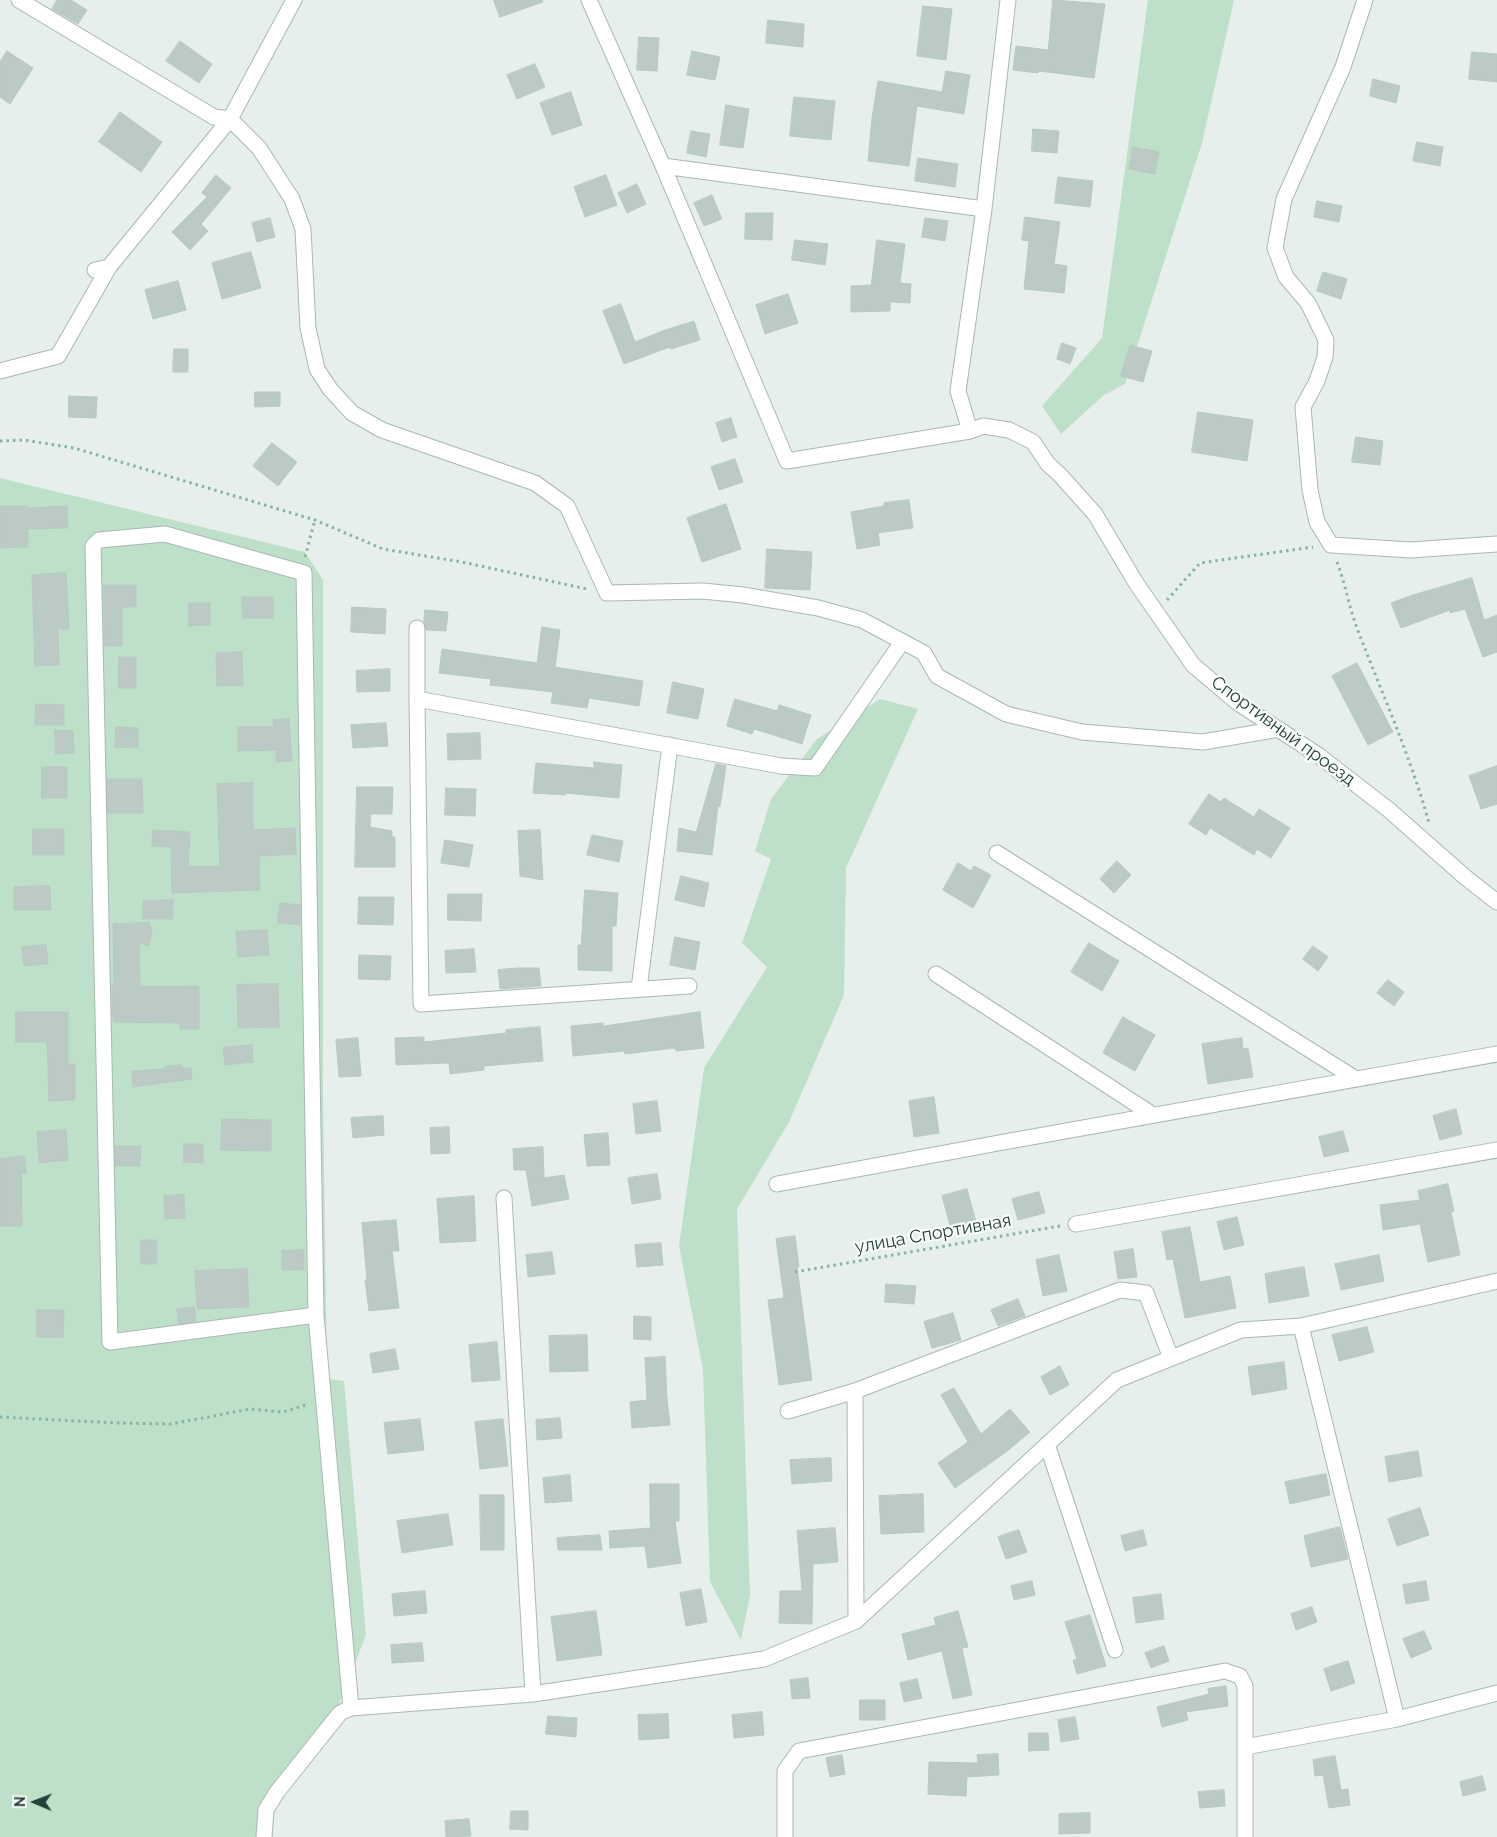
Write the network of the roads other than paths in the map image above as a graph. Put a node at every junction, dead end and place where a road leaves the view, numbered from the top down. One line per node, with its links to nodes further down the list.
1 (19, 0): 6 (street)
2 (294, 0): 6 (street)
3 (590, 0): 7 (street)
4 (1008, 0): 8 (street)
5 (1365, 0): 11 (street)
6 (230, 119): 9 (street); 13 (street)
7 (663, 166): 8 (street); 10 (street, Спортивный проезд)
8 (984, 209): 10 (street)
9 (0, 371)
10 (970, 431): 15 (street, Спортивный проезд)
11 (1497, 544)
12 (417, 628): 14 (street)
13 (902, 642): 15 (street); 16 (street)
14 (417, 699): 16 (street); 21 (street)
15 (1278, 729): 18 (street, Спортивный проезд)
16 (670, 745): 21 (street)
17 (997, 853): 23 (street)
18 (1497, 902)
19 (936, 974): 24 (street)
20 (689, 986): 21 (street)
21 (638, 989)
22 (1497, 1054): 23 (street)
23 (1356, 1079): 24 (street)
24 (1153, 1115): 26 (street)
25 (1497, 1150): 28 (street)
26 (777, 1184)
27 (504, 1198): 39 (street)
28 (1076, 1224)
29 (1497, 1281): 31 (street)
30 (316, 1315): 30 (street); 40 (street)
31 (1302, 1326): 32 (street); 41 (street)
32 (1171, 1358): 33 (street); 35 (street)
33 (855, 1391): 34 (street); 36 (street)
34 (788, 1411)
35 (1047, 1444): 36 (street); 37 (street)
36 (856, 1622): 39 (street)
37 (1115, 1650)
38 (1497, 1693): 41 (street)
39 (533, 1694): 40 (street)
40 (351, 1708): 43 (street)
41 (1397, 1719): 42 (street)
42 (1245, 1747): 44 (street); 45 (street)
43 (264, 1837)
44 (785, 1837)
45 (1245, 1837)

